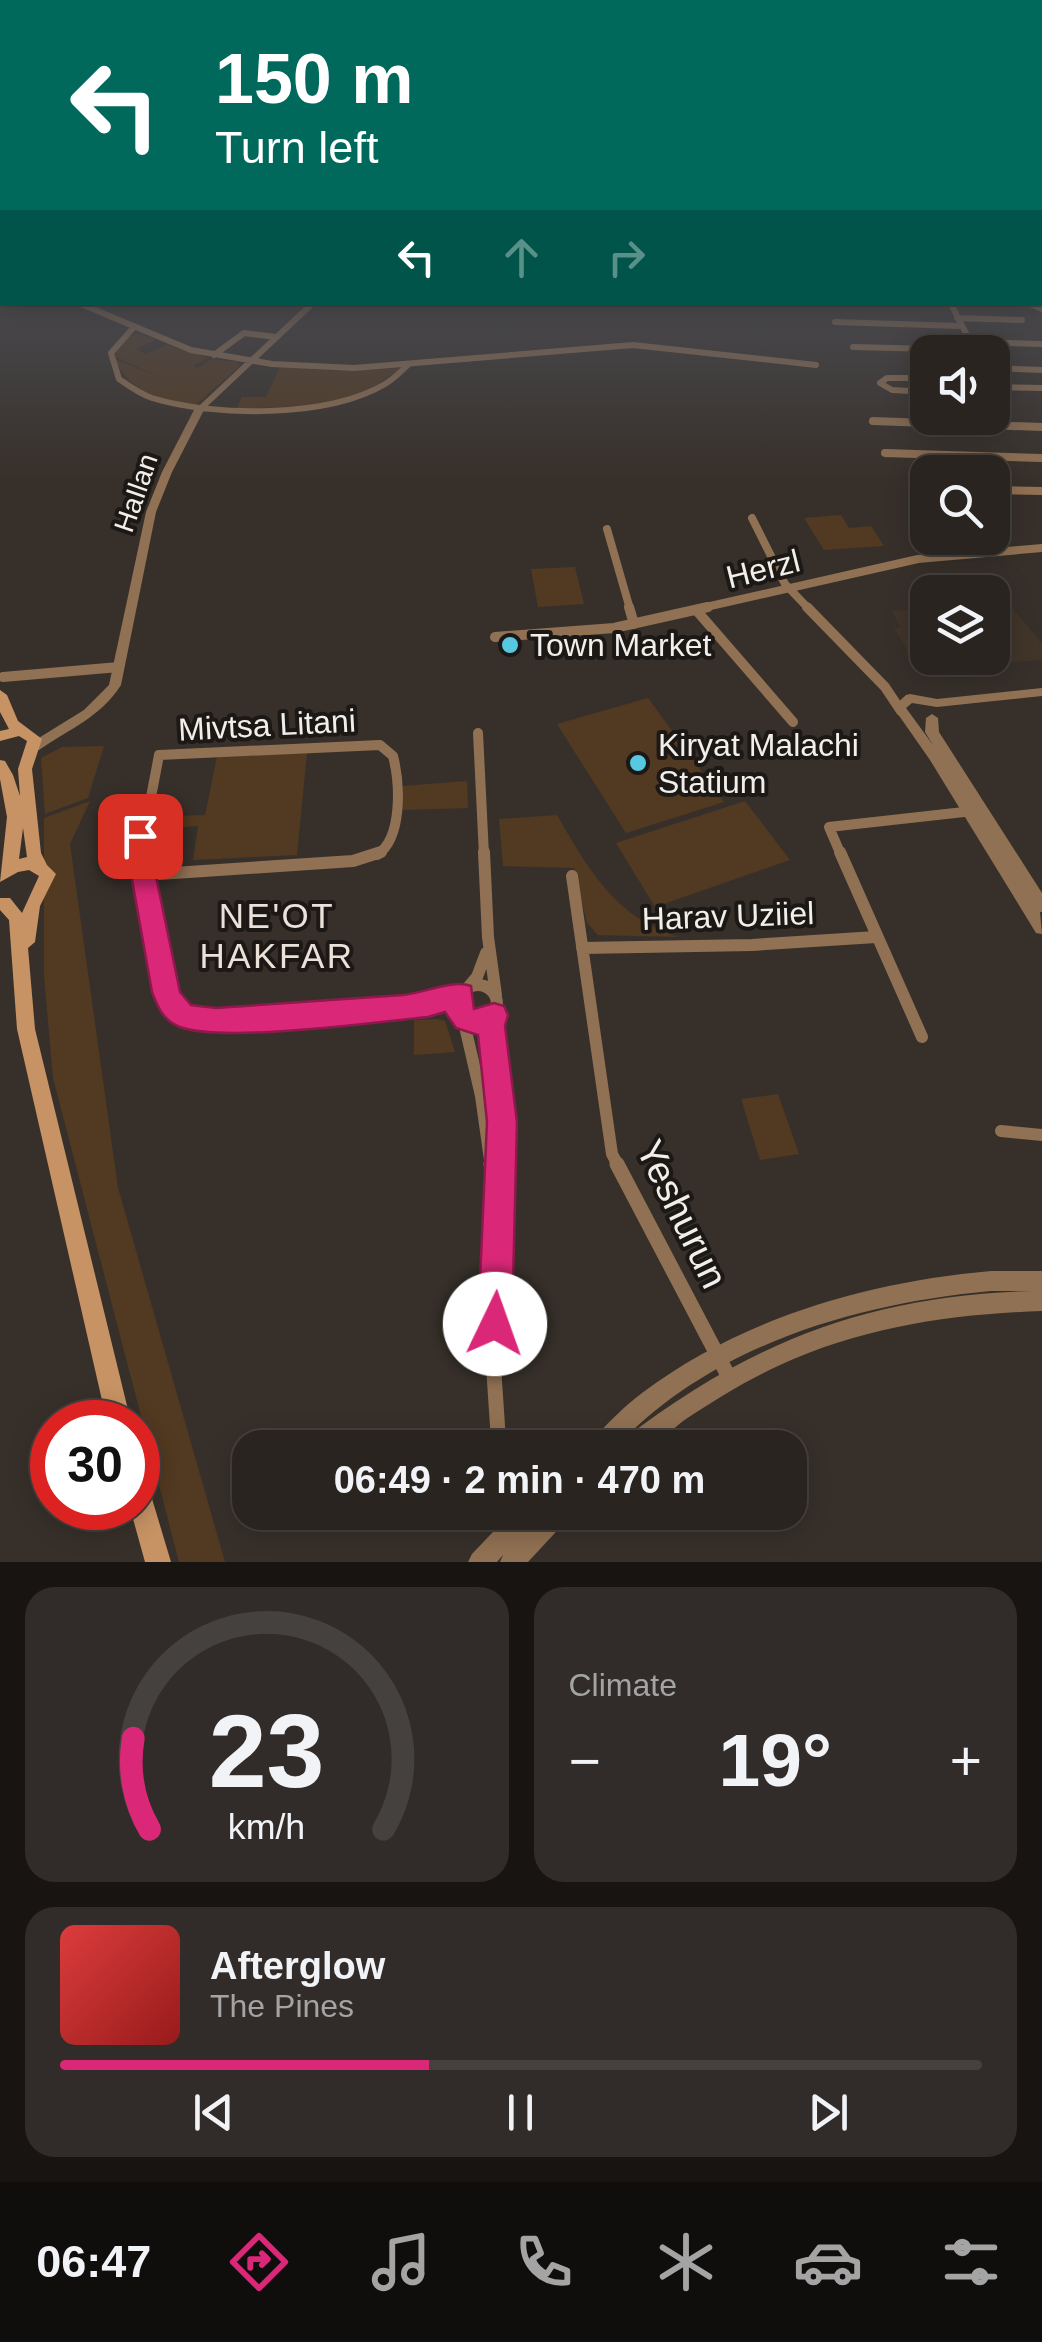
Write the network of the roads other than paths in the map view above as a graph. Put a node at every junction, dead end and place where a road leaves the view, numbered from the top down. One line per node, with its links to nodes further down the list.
1 (125, 335): 22 (street)
2 (156, 335): 11 (street)
3 (242, 335): 11 (street)
4 (259, 335): 6 (street)
5 (278, 335): 6 (street, HaIlan)
6 (276, 337): 12 (street, HaIlan)
7 (1010, 343): 8 (street)
8 (1042, 344)
9 (853, 346): 10 (street)
10 (910, 348)
11 (214, 356): 12 (street)
12 (249, 362): 13 (street); 22 (street, HaIlan)
13 (409, 364): 14 (street); 22 (street)
14 (816, 365)
15 (1010, 369): 16 (street)
16 (1042, 370)
17 (910, 378): 20 (street)
18 (1010, 386): 19 (street)
19 (1039, 388): 21 (street)
20 (910, 391)
21 (1042, 399)
22 (199, 410): 38 (street, HaIlan)
23 (872, 420): 24 (street)
24 (1042, 427)
25 (884, 454): 26 (street)
26 (1042, 458)
27 (1010, 491): 28 (street)
28 (1042, 492)
29 (752, 518): 34 (street)
30 (606, 529): 36 (street)
31 (1042, 548): 32 (street, Herzl)
32 (1010, 550)
33 (949, 555): 34 (street, Herzl)
34 (788, 588): 35 (street, Herzl); 40 (street)
35 (697, 611): 36 (street, Herzl); 47 (street)
36 (634, 624): 37 (street, Herzl)
37 (495, 637)
38 (119, 667): 39 (street); 50 (street, HaIlan)
39 (3, 677)
40 (879, 682): 43 (street); 45 (street)
41 (1042, 692): 43 (street)
42 (0, 695): 50 (main road)
43 (916, 699): 45 (street); 46 (street)
44 (1042, 701): 46 (street)
45 (902, 713): 46 (street); 52 (street)
46 (933, 717): 52 (street)
47 (793, 722)
48 (478, 734): 62 (street)
49 (0, 736): 50 (main road)
50 (28, 741): 51 (main road); 53 (main road)
51 (0, 764): 54 (main road)
52 (976, 811): 59 (street); 60 (street); 61 (street)
53 (39, 864): 54 (main road); 57 (main road)
54 (3, 873)
55 (144, 875): 55 (street, Mivtsa Litani); 67 (street)
56 (572, 876): 63 (street, Yeshurun)
57 (38, 894): 58 (main road); 64 (main road)
58 (2, 902): 64 (main road)
59 (1042, 906)
60 (1042, 928)
61 (876, 936): 63 (street, Harav Uziiel); 70 (street)
62 (488, 937): 65 (street); 66 (street)
63 (582, 948): 76 (street, Yeshurun)
64 (23, 976): 78 (main road)
65 (463, 992): 66 (street); 67 (street); 69 (street)
66 (496, 995): 68 (street)
67 (403, 1007): 69 (street)
68 (494, 1015): 69 (street); 73 (street)
69 (462, 1016): 73 (street)
70 (922, 1037)
71 (1001, 1131): 72 (street)
72 (1042, 1135)
73 (499, 1255): 79 (street)
74 (1042, 1281): 76 (street)
75 (1042, 1302): 77 (street)
76 (718, 1361): 77 (street, Yeshurun); 80 (street)
77 (730, 1381): 81 (street)
78 (114, 1400)
79 (498, 1430)
80 (618, 1430)
81 (651, 1430)
82 (149, 1530): 85 (main road)
83 (514, 1530): 86 (street)
84 (521, 1530): 87 (street)
85 (158, 1562)
86 (480, 1562)
87 (512, 1562)

